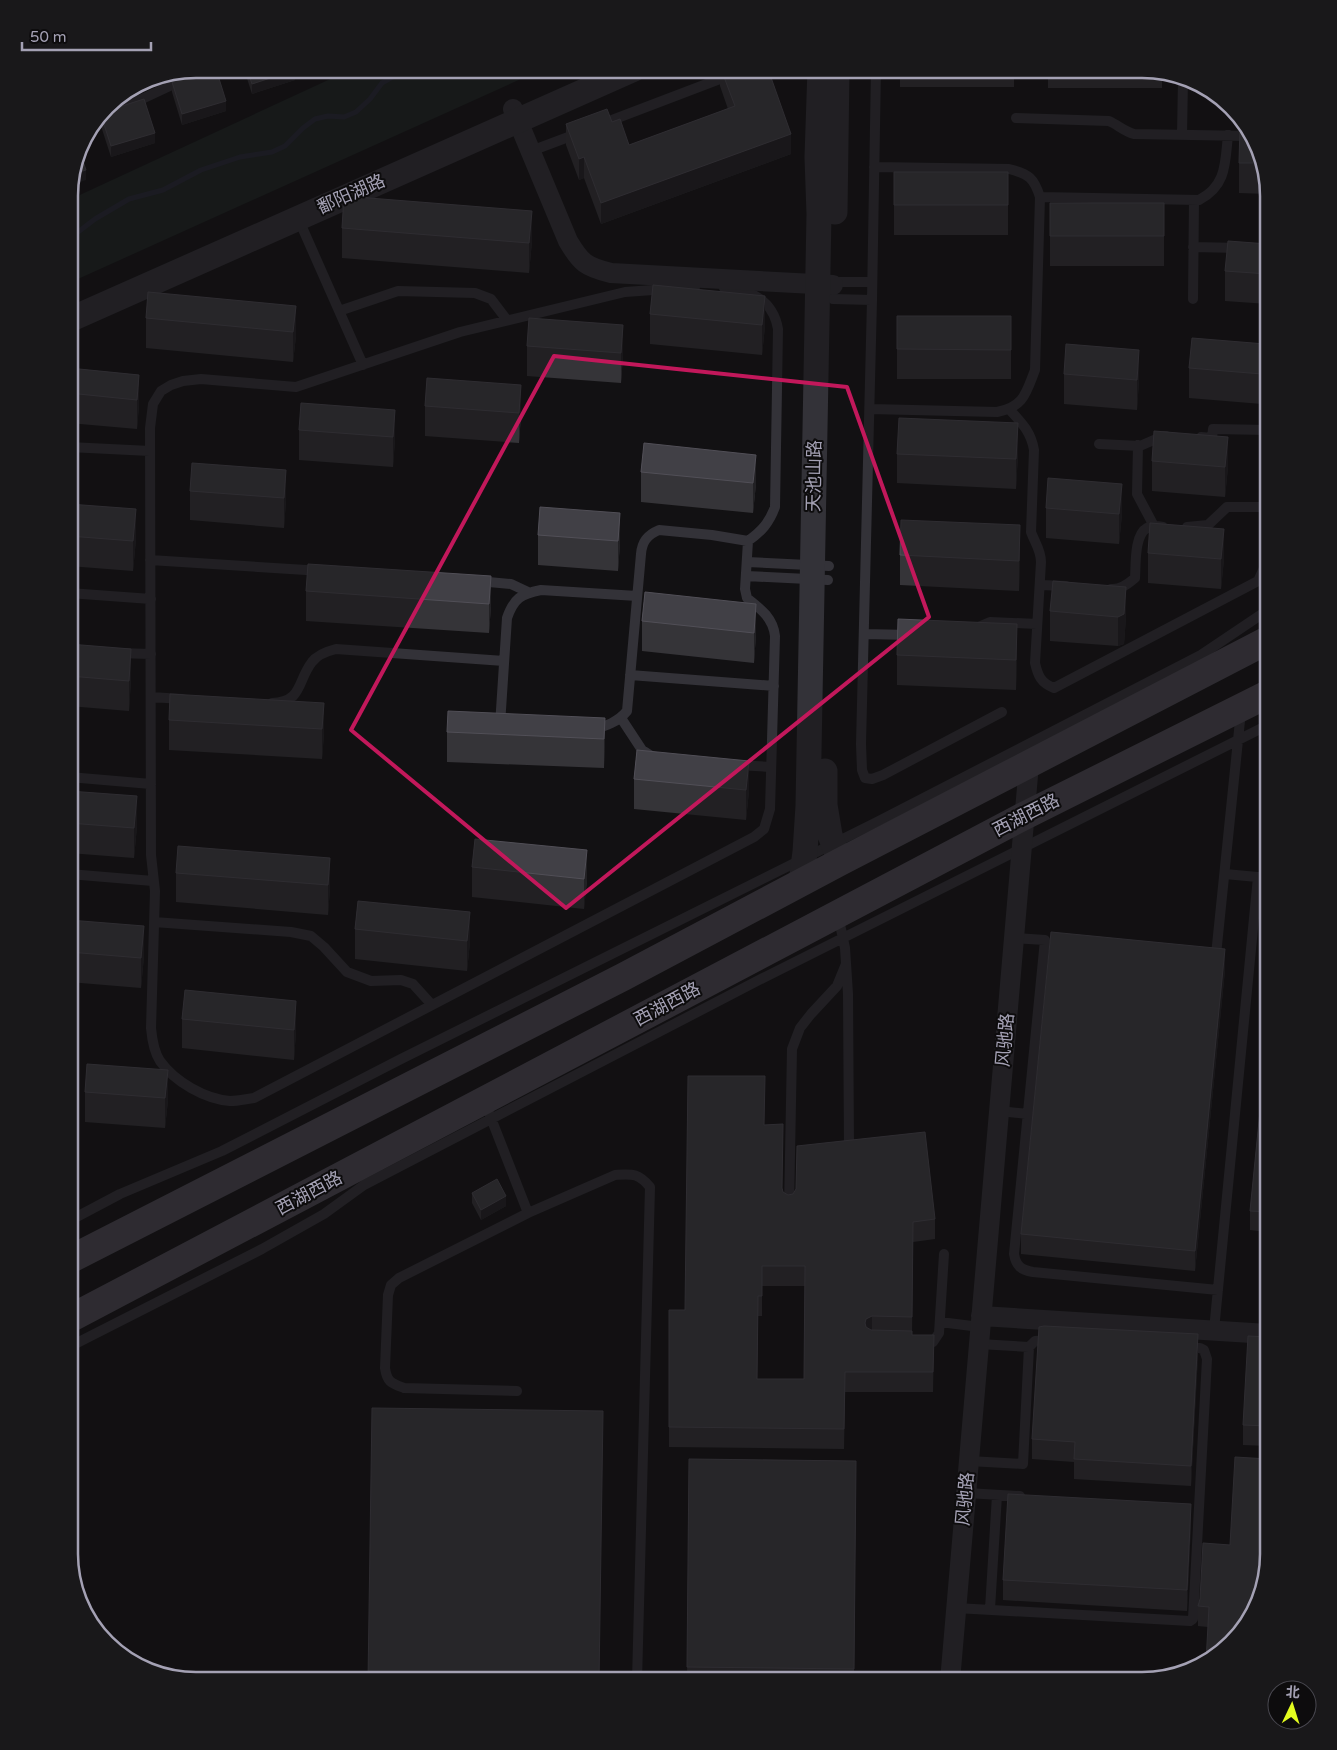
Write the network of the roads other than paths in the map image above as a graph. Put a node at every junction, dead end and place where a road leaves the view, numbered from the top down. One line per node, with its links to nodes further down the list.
1 (585, 78): 10 (street, 鄱阳湖路)
2 (610, 78): 10 (street, 鄱阳湖路)
3 (722, 78): 15 (lane)
4 (820, 78): 23 (street, 天池山路)
5 (838, 78): 23 (street, 天池山路)
6 (876, 78): 16 (lane)
7 (185, 79): 9 (lane)
8 (1183, 85): 12 (lane)
9 (113, 112)
10 (515, 114): 15 (street); 19 (street, 鄱阳湖路)
11 (1016, 118): 12 (lane)
12 (1182, 135): 13 (lane)
13 (1228, 135): 14 (lane); 18 (lane)
14 (1243, 136)
15 (531, 152): 23 (street)
16 (874, 167): 17 (lane); 22 (lane)
17 (1040, 197): 18 (lane); 32 (lane)
18 (1194, 200): 20 (lane)
19 (296, 213): 26 (street, 鄱阳湖路); 27 (lane); 28 (street, 鄱阳湖路)
20 (1193, 247): 21 (lane); 24 (lane)
21 (1250, 248)
22 (872, 282): 23 (lane); 25 (lane)
23 (829, 288): 25 (lane); 46 (street, 天池山路)
24 (1192, 298)
25 (872, 300): 31 (lane)
26 (78, 301)
27 (339, 311): 29 (lane); 30 (lane)
28 (78, 316)
29 (507, 320): 30 (lane); 42 (lane)
30 (363, 365): 39 (lane)
31 (870, 409): 32 (lane); 60 (lane)
32 (1010, 410): 50 (lane)
33 (1260, 430): 35 (lane)
34 (1174, 437): 37 (lane)
35 (1194, 437)
36 (1099, 444): 37 (lane)
37 (1138, 446): 41 (lane)
38 (78, 447): 39 (lane)
39 (150, 451): 43 (lane)
40 (1260, 507): 41 (lane)
41 (1154, 526): 52 (lane)
42 (748, 541): 44 (lane); 55 (lane)
43 (150, 560): 45 (lane); 56 (lane)
44 (747, 562): 46 (lane); 47 (lane)
45 (335, 572)
46 (820, 573): 47 (lane); 87 (street, 天池山路); 88 (street, 天池山路)
47 (746, 576): 67 (lane)
48 (1260, 577): 58 (lane)
49 (472, 581): 53 (lane)
50 (1040, 585): 51 (lane); 58 (lane)
51 (1078, 587)
52 (1096, 588)
53 (528, 592): 55 (lane); 65 (lane)
54 (78, 594): 56 (lane)
55 (637, 596): 66 (lane)
56 (150, 599): 64 (lane)
57 (1260, 615): 87 (lane)
58 (1037, 624): 59 (lane)
59 (968, 632)
60 (864, 634): 61 (lane); 73 (lane)
61 (922, 635)
62 (1260, 644): 81 (main road)
63 (105, 653): 64 (lane)
64 (151, 654): 68 (lane)
65 (504, 661): 71 (lane); 75 (lane)
66 (630, 675): 67 (lane); 74 (lane)
67 (774, 686): 82 (lane)
68 (151, 697): 70 (lane); 84 (lane)
69 (1260, 698): 72 (main road, 西湖西路)
70 (190, 699)
71 (260, 703)
72 (1242, 708): 78 (lane); 85 (main road, 西湖西路)
73 (1002, 712)
74 (621, 718): 77 (lane); 79 (lane)
75 (501, 726)
76 (1260, 729): 78 (lane)
77 (582, 730)
78 (1238, 740): 86 (lane); 89 (lane)
79 (660, 759)
80 (724, 764): 82 (lane)
81 (1029, 764): 85 (street, 风驰路); 87 (main road)
82 (771, 767): 99 (lane)
83 (78, 778): 84 (lane)
84 (151, 784): 92 (lane)
85 (1024, 816): 86 (street, 风驰路); 95 (main road, 西湖西路)
86 (1021, 849): 95 (lane); 96 (street, 风驰路)
87 (837, 853): 88 (main road)
88 (802, 870): 106 (lane); 108 (main road)
89 (1224, 874): 91 (lane); 97 (lane)
90 (78, 875): 92 (lane)
91 (1260, 878)
92 (153, 881): 94 (lane)
93 (1260, 905): 109 (lane)
94 (154, 922): 99 (lane); 99 (lane)
95 (840, 926): 98 (lane); 100 (main road, 西湖西路)
96 (1014, 938): 101 (street, 风驰路); 102 (lane)
97 (1197, 954)
98 (846, 964): 103 (lane); 104 (lane)
99 (432, 1005)
100 (487, 1110): 105 (lane); 110 (main road, 西湖西路); 116 (lane)
101 (999, 1111): 102 (lane); 112 (street, 风驰路)
102 (1028, 1114): 109 (lane)
103 (849, 1146)
104 (789, 1208)
105 (528, 1213): 120 (lane); 127 (lane)
106 (78, 1216)
107 (944, 1254): 111 (lane)
108 (78, 1255)
109 (1218, 1290): 113 (lane)
110 (78, 1314)
111 (940, 1322): 112 (lane); 117 (lane)
112 (980, 1329): 113 (street); 119 (lane); 121 (street, 风驰路)
113 (1214, 1330): 114 (street)
114 (1260, 1333)
115 (1062, 1340): 119 (lane)
116 (78, 1342)
117 (908, 1344)
118 (1170, 1347): 126 (lane)
119 (1029, 1348): 121 (lane)
120 (517, 1391)
121 (969, 1461): 122 (street, 风驰路)
122 (966, 1494): 123 (lane); 125 (street, 风驰路)
123 (997, 1495): 124 (lane); 126 (lane)
124 (1035, 1497)
125 (956, 1608): 126 (lane); 128 (street, 风驰路)
126 (990, 1610)
127 (637, 1672)
128 (951, 1672)

